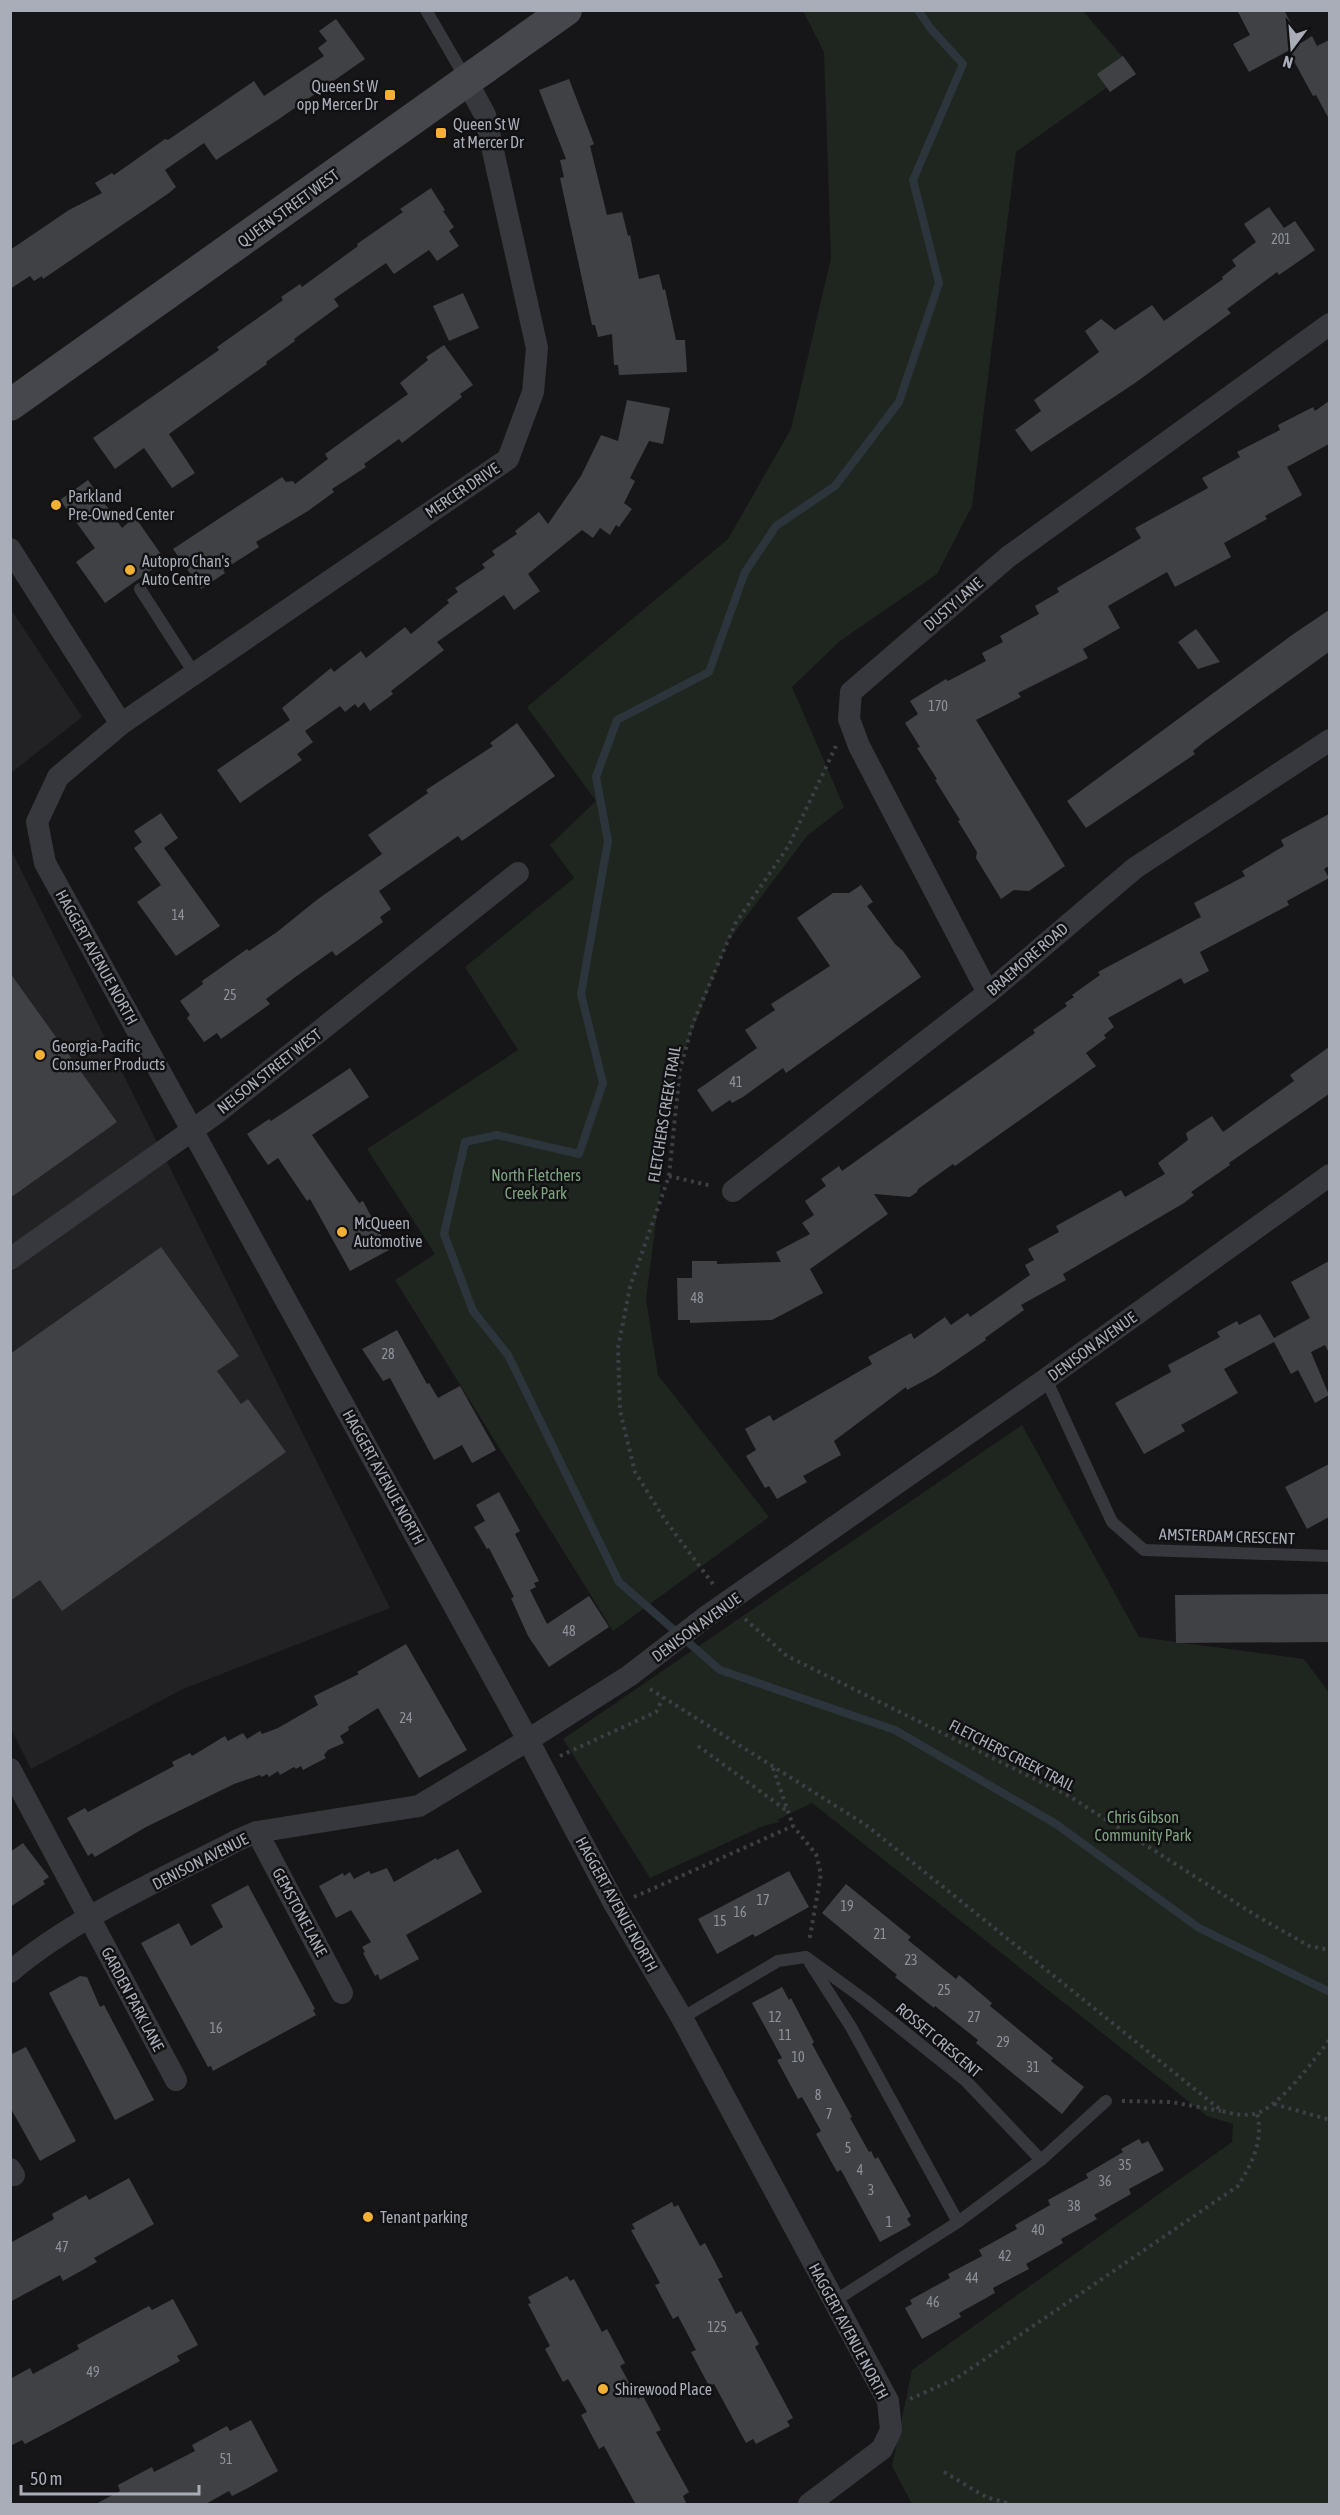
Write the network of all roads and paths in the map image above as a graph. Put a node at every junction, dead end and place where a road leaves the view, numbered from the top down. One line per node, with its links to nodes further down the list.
1 (566, 10): 3 (main road, QUEEN STREET WEST)
2 (432, 13): 3 (lane)
3 (466, 80): 5 (main road, QUEEN STREET WEST); 8 (street, MERCER DRIVE)
4 (1329, 324): 9 (street, DUSTY LANE)
5 (10, 405)
6 (10, 549): 10 (street)
7 (140, 590): 8 (lane)
8 (194, 674): 10 (street, MERCER DRIVE)
9 (849, 719): 13 (street, DUSTY LANE); 16 (path, FLETCHERS CREEK TRAIL)
10 (121, 724): 14 (street, HAGGERT AVENUE NORTH)
11 (1329, 740): 13 (street, BRAEMORE ROAD)
12 (518, 873): 14 (street, NELSON STREET WEST)
13 (988, 993): 17 (street, BRAEMORE ROAD)
14 (193, 1129): 18 (street, NELSON STREET WEST); 25 (street, HAGGERT AVENUE NORTH)
15 (1329, 1175): 19 (street, DENISON AVENUE)
16 (669, 1176): 17 (path); 21 (path, FLETCHERS CREEK TRAIL)
17 (733, 1191)
18 (10, 1259)
19 (1046, 1379): 20 (lane, AMSTERDAM CRESCENT); 23 (street, DENISON AVENUE)
20 (1329, 1556)
21 (718, 1590)
22 (746, 1619): 35 (path, FLETCHERS CREEK TRAIL)
23 (629, 1676): 24 (path); 25 (street, DENISON AVENUE)
24 (663, 1698): 27 (path); 28 (path)
25 (528, 1740): 27 (street, HAGGERT AVENUE NORTH); 32 (street, DENISON AVENUE)
26 (698, 1746): 30 (path)
27 (540, 1765): 33 (street, HAGGERT AVENUE NORTH)
28 (773, 1767): 30 (path); 44 (path)
29 (10, 1769): 34 (street, GARDEN PARK LANE)
30 (787, 1810): 31 (path)
31 (793, 1826): 33 (path); 36 (path)
32 (257, 1832): 34 (street, DENISON AVENUE); 38 (street, GEMSTONE LANE)
33 (615, 1905): 39 (street, HAGGERT AVENUE NORTH)
34 (90, 1918): 37 (street, DENISON AVENUE); 41 (street, GARDEN PARK LANE)
35 (1329, 1950)
36 (806, 1957): 39 (lane); 47 (lane, ROSSET CRESCENT); 48 (lane)
37 (10, 1972)
38 (342, 1993)
39 (682, 2018): 49 (street, HAGGERT AVENUE NORTH)
40 (1329, 2038): 43 (path)
41 (176, 2080)
42 (1106, 2101): 44 (path); 47 (lane)
43 (1274, 2104): 45 (path); 46 (path)
44 (1222, 2111): 45 (path)
45 (1257, 2113): 50 (path)
46 (1329, 2120)
47 (1041, 2160): 48 (lane)
48 (958, 2222): 49 (lane)
49 (833, 2302): 50 (street, HAGGERT AVENUE NORTH)
50 (888, 2401): 52 (street, HAGGERT AVENUE NORTH)
51 (944, 2472): 53 (path)
52 (809, 2505)
53 (1011, 2505)

